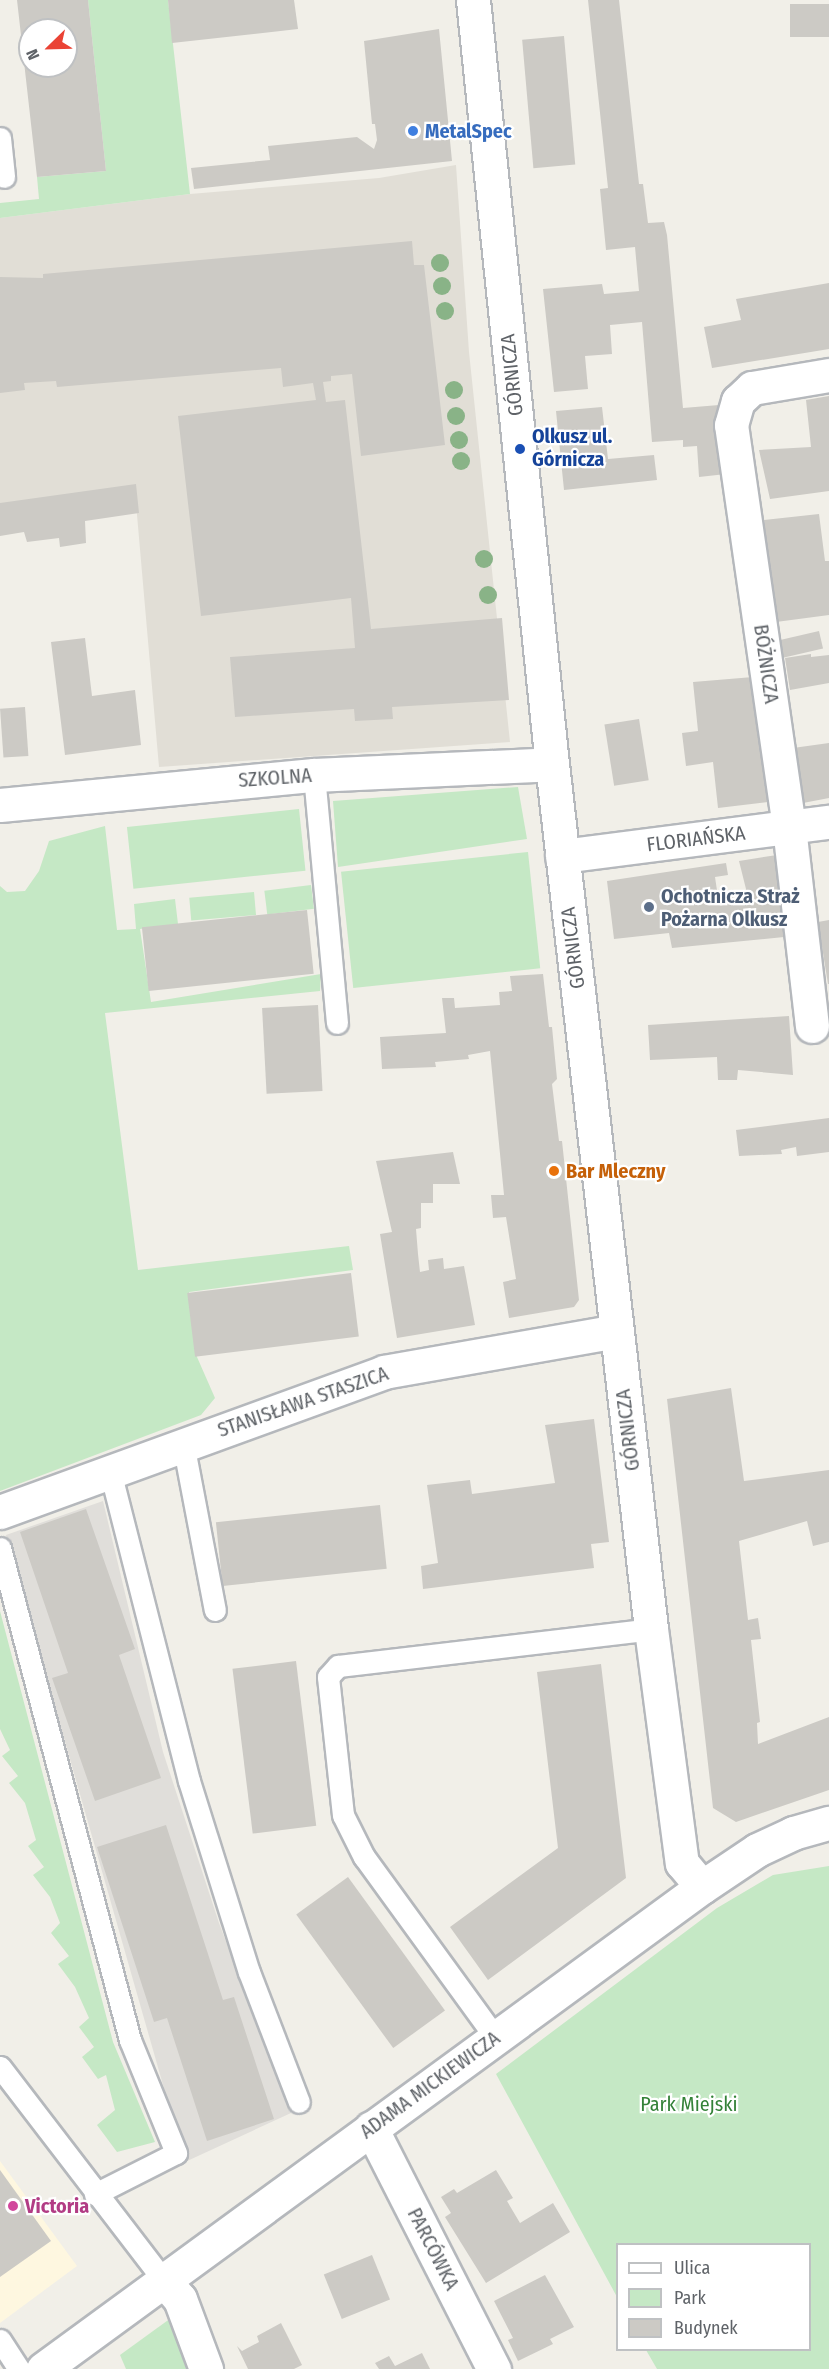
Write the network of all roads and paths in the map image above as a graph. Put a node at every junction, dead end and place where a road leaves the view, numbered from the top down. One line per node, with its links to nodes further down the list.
1 (473, 0): 5 (street, GÓRNICZA)
2 (0, 138): 3 (lane)
3 (4, 177)
4 (829, 375): 9 (street, BÓŻNICZA)
5 (552, 764): 6 (street, SZKOLNA); 10 (street, GÓRNICZA)
6 (314, 775): 7 (street, SZKOLNA); 11 (lane)
7 (0, 805)
8 (829, 822): 9 (street, FLORIAŃSKA)
9 (789, 827): 10 (street, FLORIAŃSKA); 12 (street, BÓŻNICZA)
10 (562, 856): 13 (street, GÓRNICZA)
11 (337, 1023)
12 (812, 1026)
13 (616, 1331): 14 (street, STANISŁAWA STASZICA); 19 (street, GÓRNICZA)
14 (183, 1443): 15 (street, STANISŁAWA STASZICA); 18 (lane)
15 (110, 1471): 16 (street, STANISŁAWA STASZICA); 24 (lane)
16 (0, 1512)
17 (0, 1548): 26 (lane)
18 (215, 1610)
19 (651, 1629): 21 (street, GÓRNICZA); 22 (lane)
20 (829, 1823): 21 (street, ADAMA MICKIEWICZA)
21 (702, 1887): 22 (street, ADAMA MICKIEWICZA)
22 (495, 2037): 25 (street, ADAMA MICKIEWICZA)
23 (0, 2067): 26 (lane)
24 (299, 2102)
25 (371, 2128): 27 (street, ADAMA MICKIEWICZA); 32 (street, PARCÓWKA)
26 (95, 2194): 27 (lane)
27 (166, 2283): 30 (street, ADAMA MICKIEWICZA); 31 (street)
28 (0, 2340): 29 (lane)
29 (19, 2369)
30 (43, 2369)
31 (206, 2369)
32 (494, 2369)

